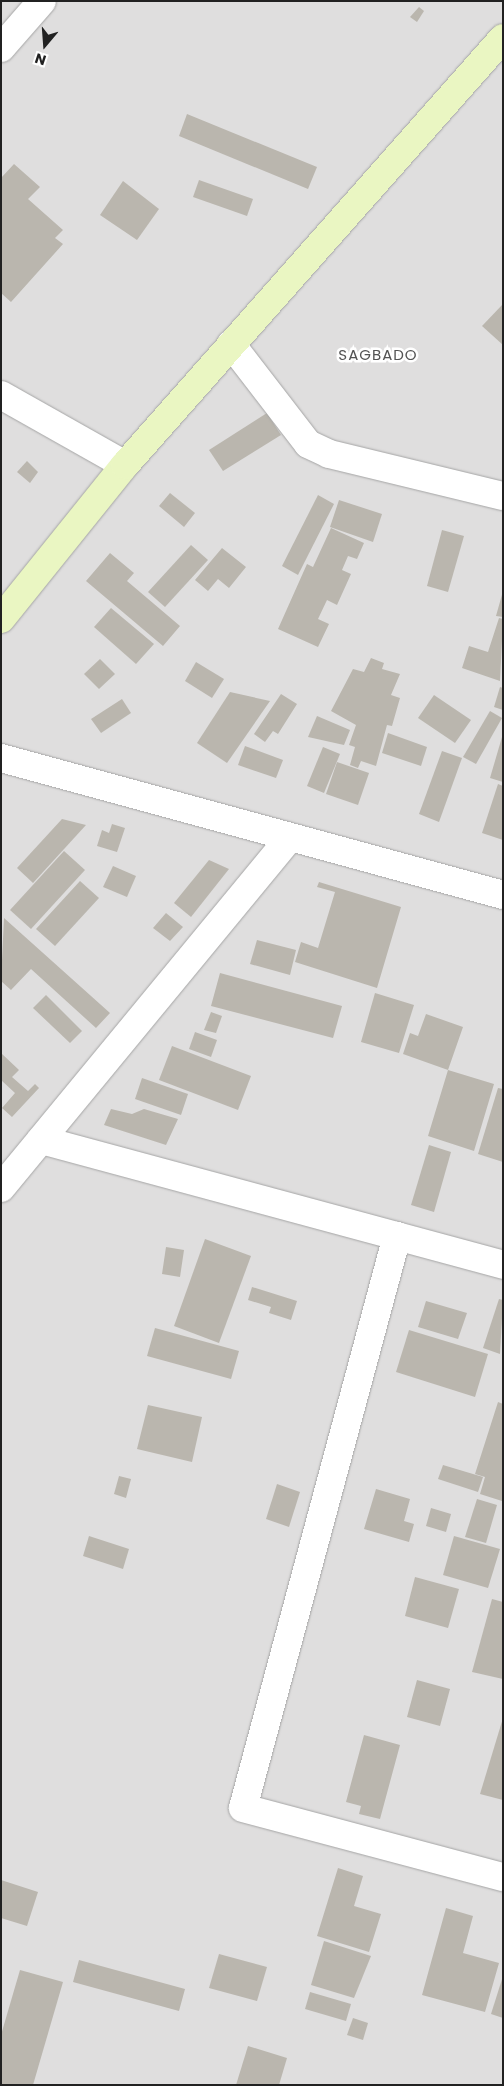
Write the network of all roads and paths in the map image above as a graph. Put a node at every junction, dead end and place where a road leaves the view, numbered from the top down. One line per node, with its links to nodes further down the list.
1 (42, 1): 3 (street)
2 (503, 38): 4 (street)
3 (1, 48)
4 (231, 344): 6 (street); 7 (street)
5 (1, 395): 6 (street)
6 (125, 465): 8 (street)
7 (503, 496)
8 (1, 619)
9 (1, 758): 10 (street)
10 (290, 838): 11 (street); 12 (street)
11 (503, 895)
12 (41, 1140): 13 (street); 14 (street)
13 (1, 1188)
14 (397, 1236): 15 (street); 16 (street)
15 (503, 1265)
16 (503, 1877)

